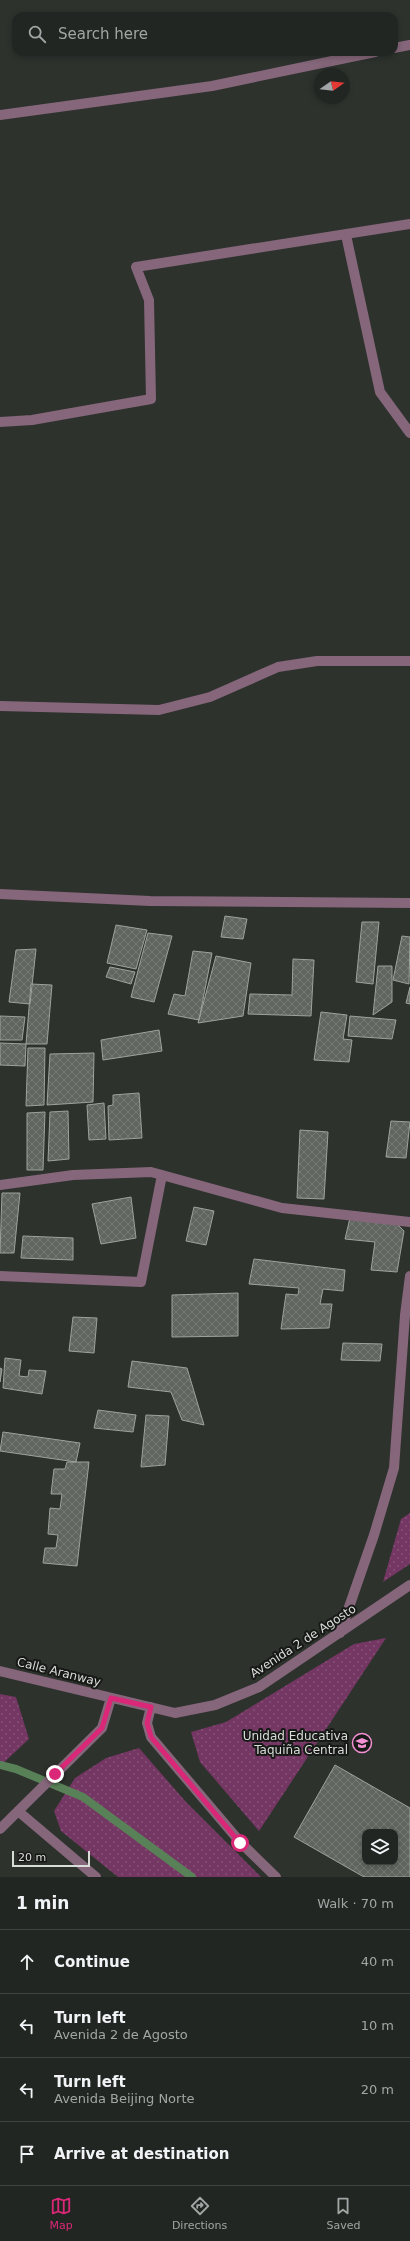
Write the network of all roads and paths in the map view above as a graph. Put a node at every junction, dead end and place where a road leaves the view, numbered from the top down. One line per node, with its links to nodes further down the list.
1 (410, 45): 2 (street)
2 (398, 47)
3 (356, 56): 4 (street)
4 (0, 115)
5 (410, 224): 6 (street)
6 (346, 235): 7 (street); 8 (street)
7 (0, 422)
8 (410, 433)
9 (410, 661): 10 (street)
10 (0, 706)
11 (0, 894): 12 (street)
12 (410, 903)
13 (162, 1175): 14 (street); 15 (street); 16 (street)
14 (0, 1185)
15 (410, 1222)
16 (0, 1276)
17 (410, 1276): 19 (street)
18 (410, 1585): 19 (street, Avenida 2 de Agosto)
19 (340, 1633): 22 (street, Avenida 2 de Agosto)
20 (0, 1671): 21 (street, Calle Aranway)
21 (111, 1698): 22 (street, Avenida 2 de Agosto); 23 (street)
22 (151, 1707): 26 (street)
23 (18, 1811): 24 (street); 25 (street)
24 (0, 1829)
25 (96, 1877)
26 (276, 1877)

